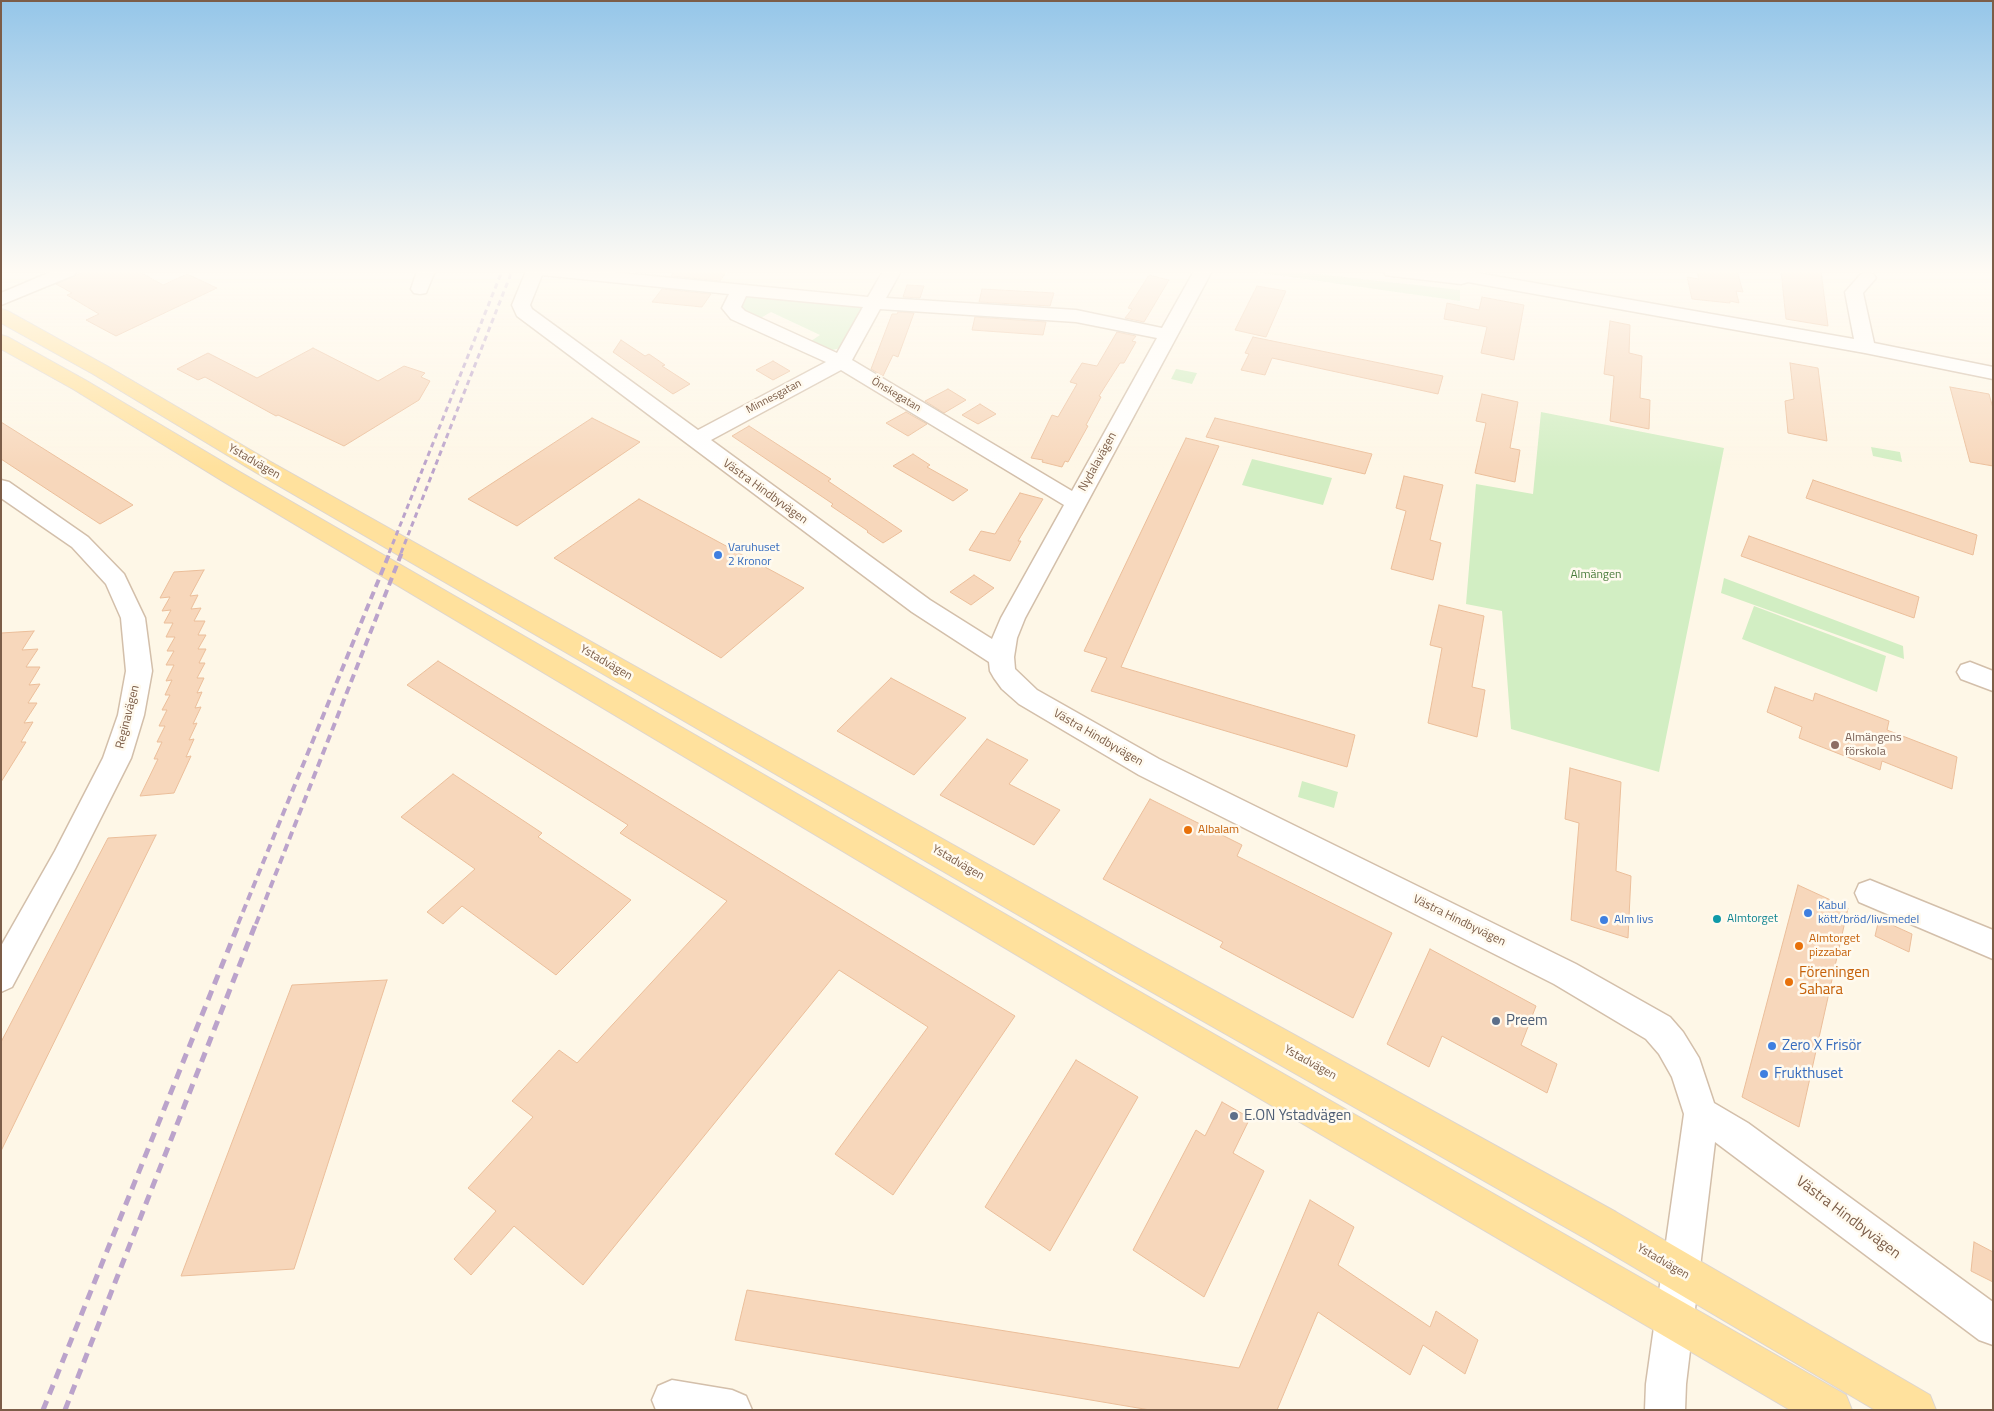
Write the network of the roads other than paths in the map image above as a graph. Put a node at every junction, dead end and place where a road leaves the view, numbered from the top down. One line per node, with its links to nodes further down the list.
1 (40, 337): 20 (main road, Ystadvägen)
2 (557, 337): 12 (street, Västra Hindbyvägen)
3 (784, 337): 10 (street, Önskegatan)
4 (855, 337): 10 (street)
5 (1166, 337): 14 (street, Nydalavägen)
6 (1812, 337): 9 (street)
7 (1864, 337): 9 (street)
8 (1, 341): 21 (main road, Ystadvägen)
9 (1866, 346): 11 (street)
10 (840, 362): 12 (street, Minnesgatan); 14 (street, Önskegatan)
11 (1993, 373)
12 (695, 440): 15 (street, Västra Hindbyvägen)
13 (1, 487): 18 (street, Reginavägen)
14 (1076, 502): 15 (street, Nydalavägen)
15 (1001, 657): 19 (street, Västra Hindbyvägen)
16 (1870, 893): 17 (street)
17 (1993, 945)
18 (1, 977)
19 (1701, 1114): 20 (street, Västra Hindbyvägen); 22 (street, Västra Hindbyvägen)
20 (1681, 1272): 21 (street, Västra Hindbyvägen); 27 (main road, Ystadvägen)
21 (1675, 1319): 25 (street, Västra Hindbyvägen); 26 (main road, Ystadvägen)
22 (1993, 1326)
23 (672, 1400): 24 (street)
24 (732, 1410)
25 (1665, 1410)
26 (1831, 1410)
27 (1915, 1410)

